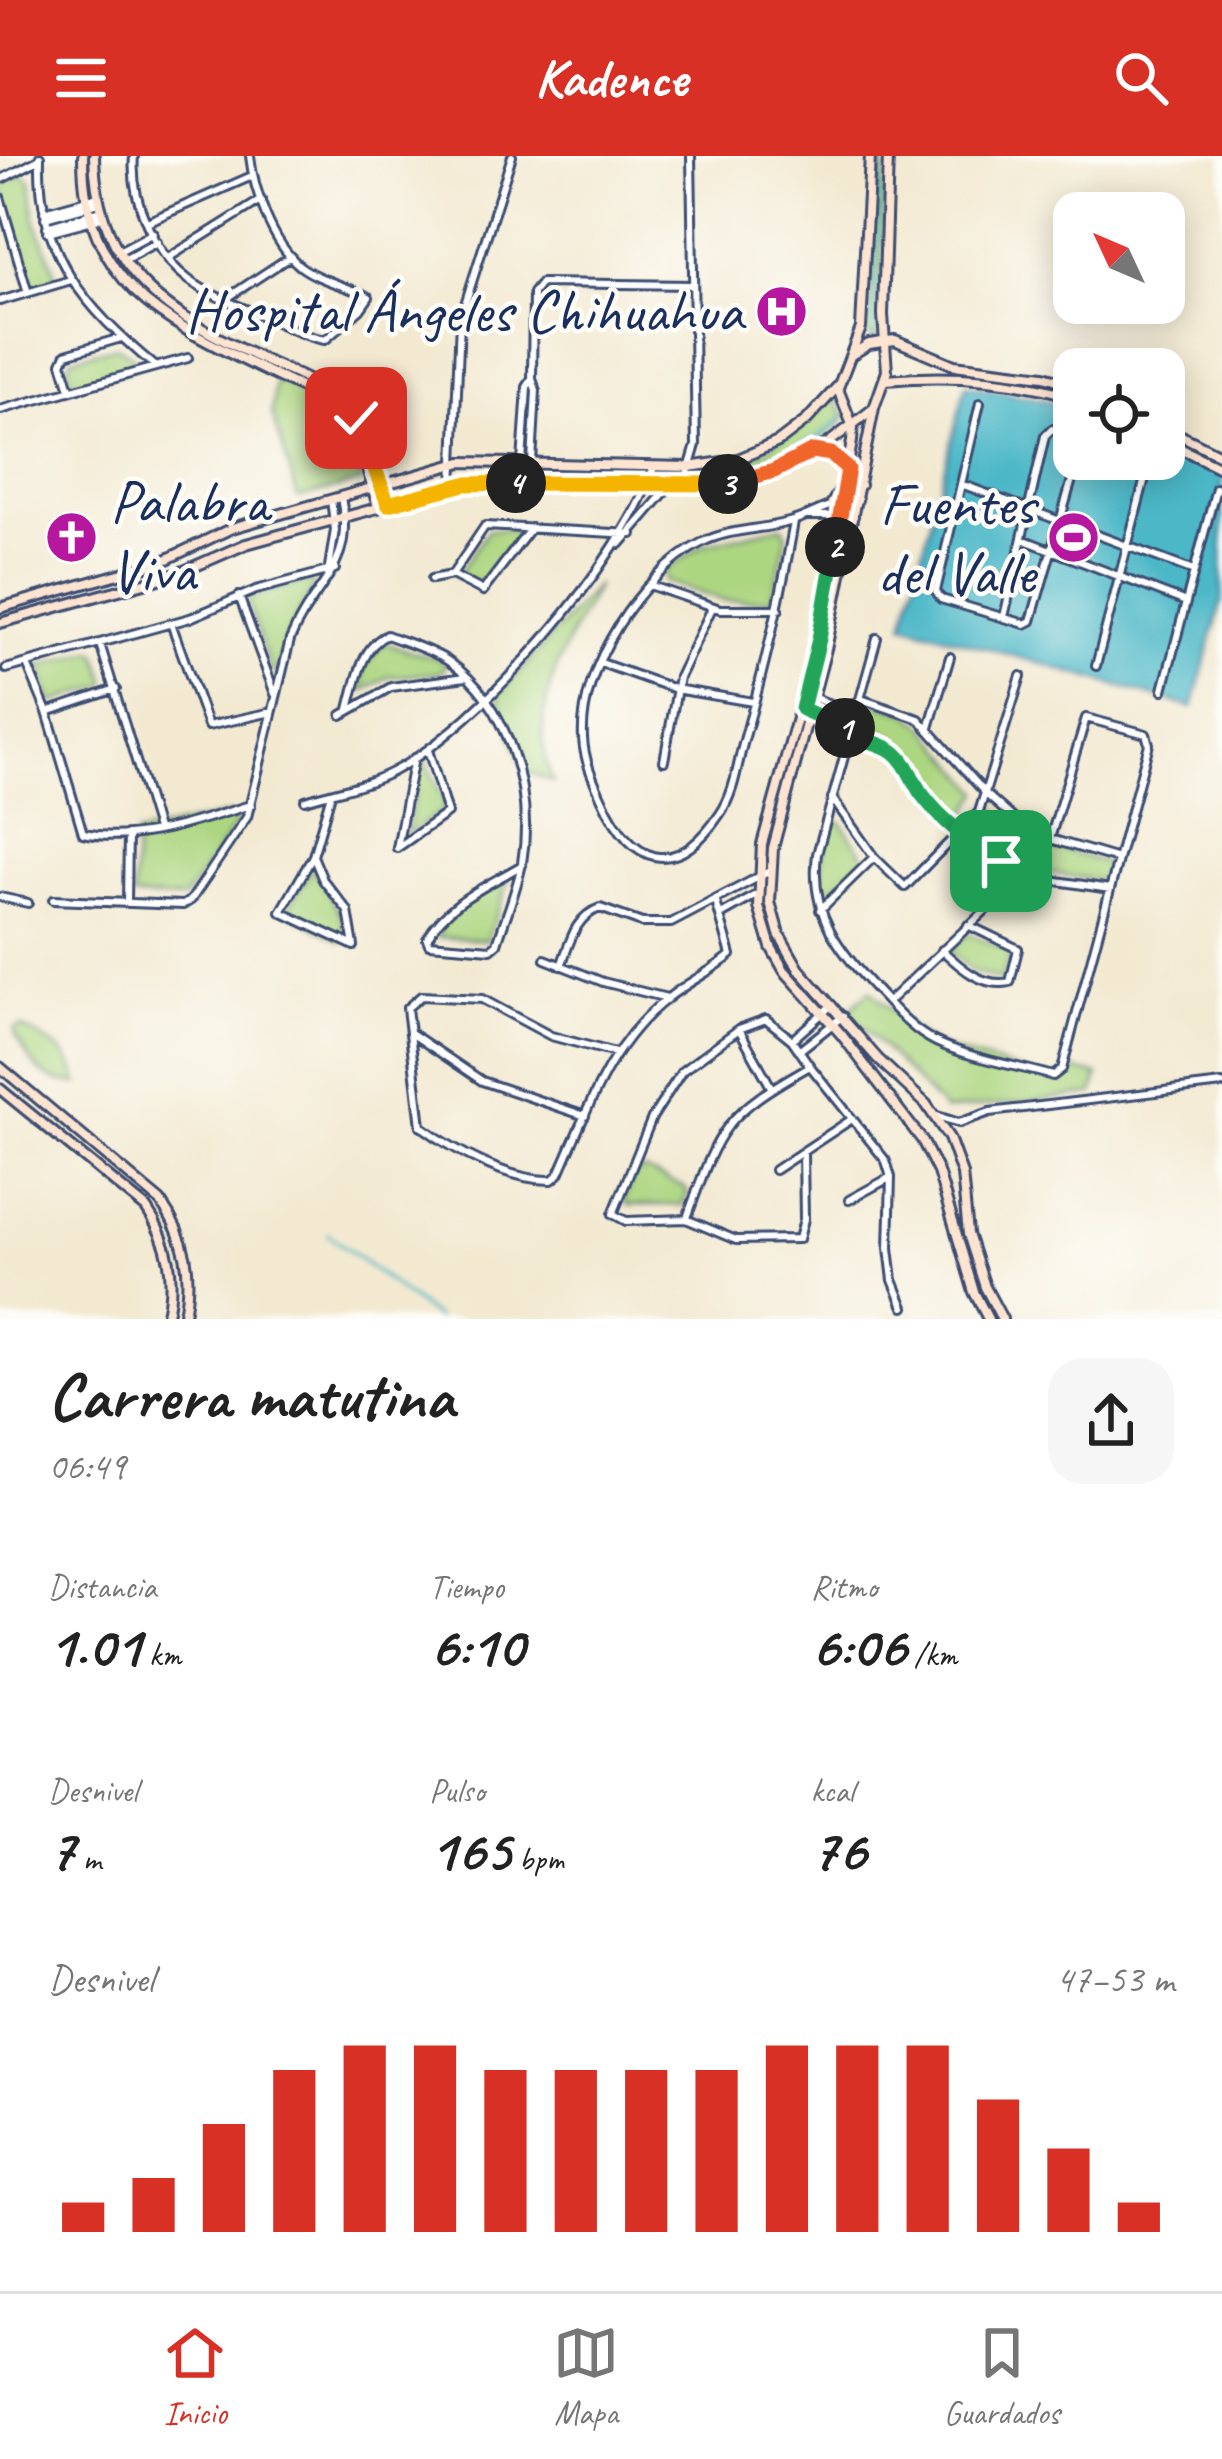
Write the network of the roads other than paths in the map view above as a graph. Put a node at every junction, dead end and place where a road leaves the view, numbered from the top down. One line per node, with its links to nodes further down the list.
1 (83, 156): 15 (main road)
2 (94, 156): 14 (main road)
3 (134, 156): 18 (street)
4 (250, 156): 10 (street)
5 (512, 156): 53 (street)
6 (691, 156): 25 (street)
7 (870, 156): 31 (main road)
8 (888, 156): 30 (main road)
9 (40, 158): 11 (street); 17 (street)
10 (252, 176): 13 (street); 18 (street)
11 (0, 180)
12 (0, 197): 26 (street)
13 (261, 200): 22 (street); 23 (street)
14 (101, 207): 15 (street); 15 (street); 21 (main road)
15 (89, 210): 16 (street); 16 (street); 33 (main road)
16 (65, 217): 17 (street); 17 (street)
17 (46, 222): 24 (street)
18 (148, 223): 19 (street)
19 (152, 233): 20 (street); 21 (street)
20 (157, 242): 21 (street); 23 (street)
21 (122, 256): 33 (main road)
22 (291, 256): 27 (street); 27 (street)
23 (168, 258): 27 (street)
24 (71, 280): 26 (street); 29 (street)
25 (693, 285): 52 (street); 55 (street)
26 (28, 293): 28 (street)
27 (224, 299)
28 (0, 302)
29 (121, 338): 35 (street); 40 (street)
30 (884, 340): 31 (main road); 34 (main road); 38 (main road)
31 (850, 356): 39 (main road)
32 (188, 358): 35 (street)
33 (258, 362): 65 (main road); 65 (main road)
34 (954, 365): 36 (main road); 37 (main road)
35 (155, 366): 40 (street)
36 (952, 378): 38 (main road); 41 (main road)
37 (1053, 378)
38 (886, 380): 44 (main road)
39 (839, 385): 46 (main road); 55 (main road)
40 (70, 389): 45 (street)
41 (1053, 392)
42 (0, 396): 45 (street)
43 (980, 403): 60 (street)
44 (874, 408): 46 (main road); 61 (main road)
45 (2, 410)
46 (853, 427): 50 (main road); 56 (main road)
47 (1053, 429): 74 (street)
48 (1185, 437): 51 (main road)
49 (1185, 450): 57 (main road)
50 (813, 451): 56 (main road); 64 (main road)
51 (1222, 455)
52 (527, 463): 53 (main road); 54 (main road)
53 (454, 466): 65 (main road); 66 (street)
54 (654, 467): 55 (main road); 62 (street)
55 (689, 467): 64 (street)
56 (848, 469): 67 (main road)
57 (1222, 469)
58 (1071, 480): 80 (street)
59 (1144, 480): 87 (street)
60 (961, 484): 74 (street); 100 (street)
61 (860, 485): 67 (main road); 70 (main road)
62 (648, 486): 63 (main road); 66 (main road); 73 (street)
63 (670, 486): 64 (main road); 75 (street)
64 (684, 486)
65 (377, 487): 69 (main road); 72 (main road)
66 (453, 487): 72 (main road)
67 (844, 487): 71 (main road)
68 (1216, 488): 89 (street)
69 (336, 498): 78 (street); 97 (main road)
70 (858, 500): 71 (street); 77 (main road)
71 (837, 502): 76 (street); 79 (main road)
72 (383, 505): 78 (main road)
73 (639, 505): 75 (street); 83 (street)
74 (1028, 509): 80 (street); 84 (street)
75 (649, 512): 83 (street)
76 (804, 515): 79 (street); 81 (street)
77 (855, 516): 79 (street); 116 (main road)
78 (340, 517): 85 (street); 86 (street); 101 (main road)
79 (835, 517): 116 (main road)
80 (1058, 520): 87 (street); 88 (street)
81 (794, 522): 94 (street); 99 (street)
82 (531, 528): 83 (street); 91 (street); 91 (street)
83 (628, 533): 117 (street)
84 (1022, 539): 88 (street); 100 (street)
85 (334, 541): 86 (street); 90 (street)
86 (344, 541): 90 (street)
87 (1127, 546): 89 (street); 92 (street)
88 (1051, 550): 92 (street); 100 (street)
89 (1195, 571): 96 (street)
90 (330, 572): 95 (street); 115 (street)
91 (452, 575): 93 (street)
92 (1119, 576): 96 (street); 108 (street)
93 (432, 579)
94 (647, 584): 98 (street); 106 (street)
95 (239, 596): 102 (street); 115 (street)
96 (1186, 602): 114 (street)
97 (0, 608)
98 (712, 608): 99 (street); 113 (street)
99 (779, 609): 119 (street)
100 (1004, 617)
101 (0, 623)
102 (171, 623): 104 (street); 122 (street)
103 (878, 638): 118 (street)
104 (100, 644): 107 (street); 112 (street)
105 (950, 658): 123 (street)
106 (601, 663): 113 (street); 119 (street)
107 (28, 664): 109 (street); 121 (street)
108 (1096, 665)
109 (6, 669)
110 (1021, 676): 129 (street)
111 (466, 677): 111 (street); 117 (street)
112 (116, 689): 121 (street); 133 (street)
113 (676, 689): 119 (street); 127 (street)
114 (1163, 690)
115 (275, 696): 122 (street)
116 (810, 696): 118 (street); 120 (main road)
117 (488, 697): 125 (street); 140 (street)
118 (861, 699): 123 (street); 124 (street)
119 (755, 702)
120 (806, 710): 124 (street); 141 (main road); 143 (main road)
121 (47, 712): 134 (street)
122 (272, 712): 132 (street)
123 (928, 728): 129 (street)
124 (850, 734): 130 (street); 135 (street)
125 (428, 748): 126 (street); 126 (street)
126 (413, 758): 128 (street)
127 (664, 760)
128 (332, 792): 131 (street); 137 (street)
129 (987, 795): 135 (street); 136 (street)
130 (832, 798): 138 (street); 152 (street)
131 (304, 800)
132 (251, 805): 133 (street); 149 (street)
133 (157, 830): 134 (street)
134 (128, 835): 149 (street)
135 (960, 835): 138 (street); 142 (street)
136 (1049, 842): 139 (street); 139 (street)
137 (314, 856): 137 (street)
138 (874, 857): 152 (street)
139 (1118, 860): 145 (street)
140 (521, 865): 140 (street)
141 (770, 871): 143 (street); 144 (main road)
142 (1026, 873): 145 (street); 154 (street)
143 (758, 878): 146 (main road); 150 (street)
144 (770, 887): 146 (street); 160 (main road)
145 (1110, 889): 159 (street)
146 (758, 894): 153 (street); 161 (main road)
147 (0, 897): 151 (street)
148 (53, 900): 149 (street)
149 (127, 902)
150 (716, 902): 153 (street); 157 (street)
151 (28, 903)
152 (820, 910): 159 (street)
153 (721, 915): 158 (street)
154 (968, 926): 155 (street); 155 (street)
155 (942, 950): 159 (street)
156 (545, 959): 157 (street)
157 (562, 966): 158 (street)
158 (667, 998): 168 (street)
159 (887, 1002)
160 (832, 1005): 161 (street); 162 (main road)
161 (822, 1013): 163 (main road); 166 (street)
162 (843, 1016): 163 (street); 174 (main road)
163 (832, 1024): 167 (street); 187 (main road)
164 (739, 1030): 166 (street); 172 (street); 183 (street)
165 (410, 1032): 168 (street); 175 (street); 175 (street)
166 (792, 1040): 167 (street)
167 (800, 1050): 169 (street)
168 (615, 1054): 175 (street)
169 (810, 1066): 172 (street); 176 (street)
170 (0, 1067): 177 (main road)
171 (1222, 1084): 174 (street)
172 (772, 1088): 183 (street)
173 (0, 1089): 178 (main road)
174 (934, 1115): 188 (main road)
175 (585, 1116)
176 (852, 1119): 179 (street); 181 (street)
177 (63, 1123): 178 (main road); 186 (main road)
178 (52, 1133): 185 (main road)
179 (803, 1152): 180 (street); 183 (street)
180 (775, 1170)
181 (890, 1177): 182 (street); 184 (street)
182 (849, 1200)
183 (686, 1219)
184 (904, 1307)
185 (166, 1319)
186 (183, 1319)
187 (988, 1319)
188 (1002, 1319)

